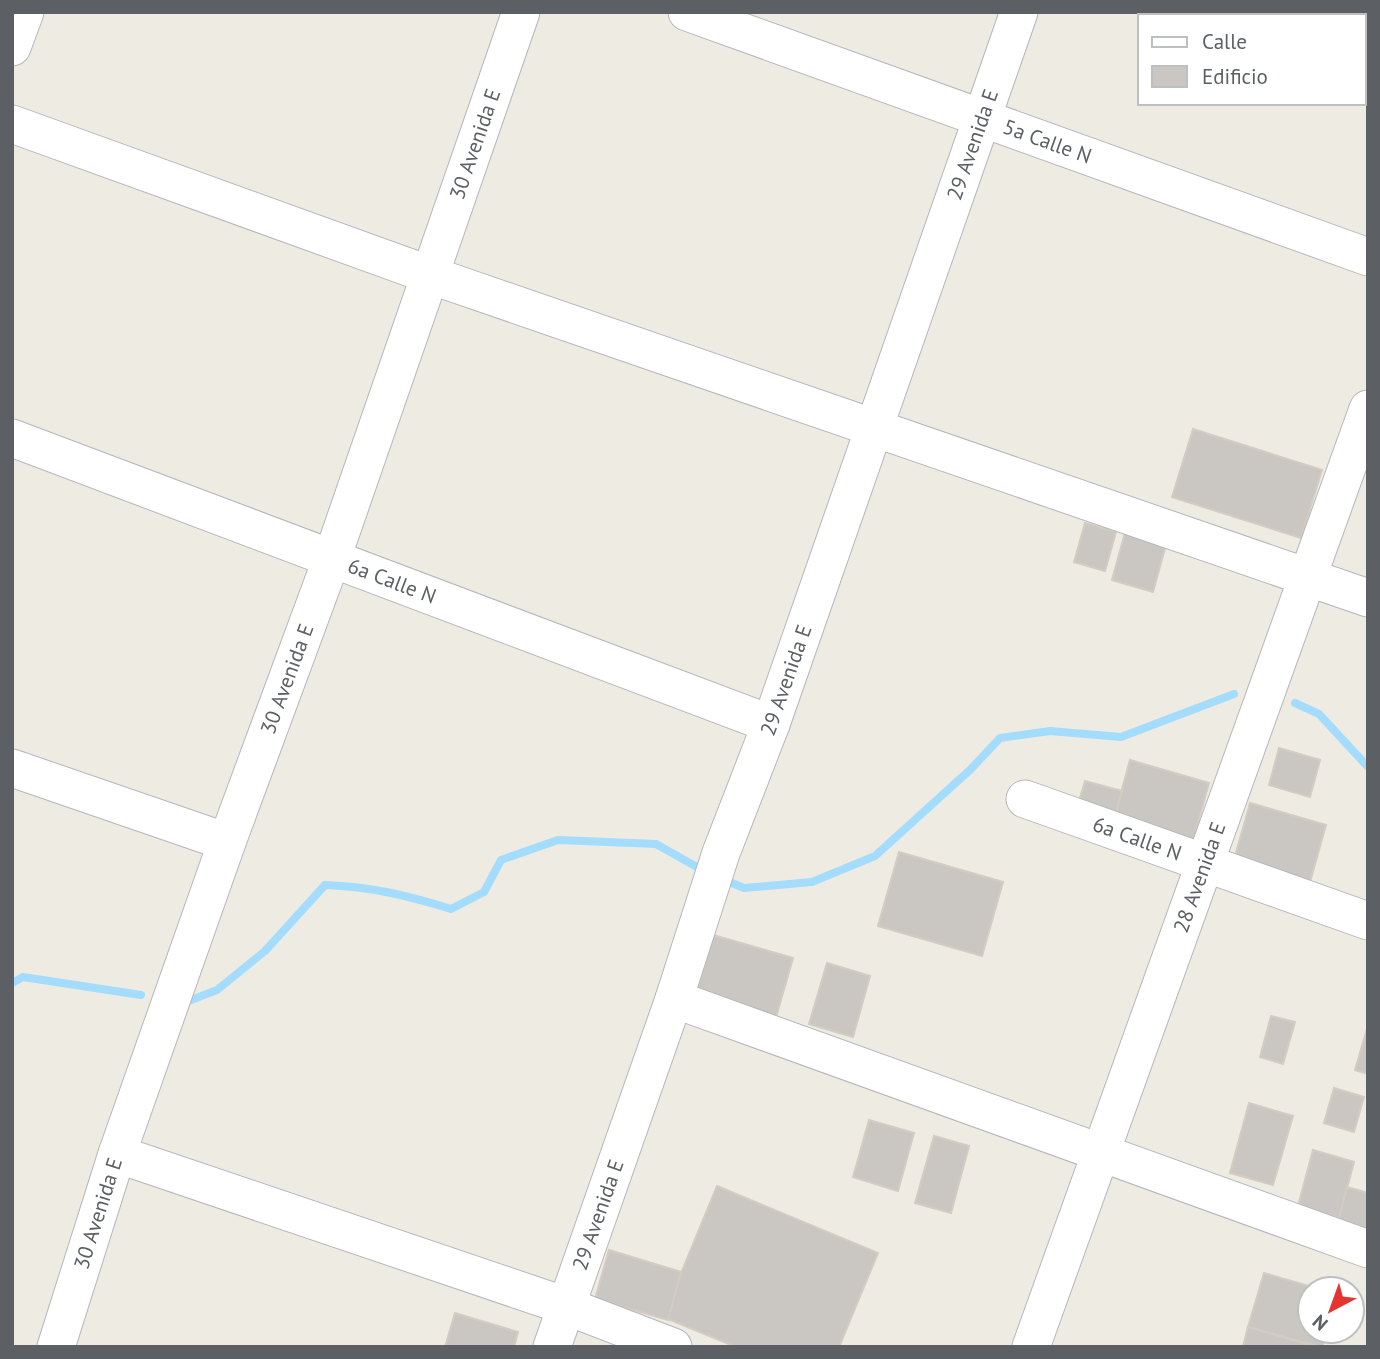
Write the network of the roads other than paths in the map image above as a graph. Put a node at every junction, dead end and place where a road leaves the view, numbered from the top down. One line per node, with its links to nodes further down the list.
1 (25, 12): 5 (street)
2 (521, 12): 9 (street, 30 Avenida E)
3 (687, 12): 6 (street, 5a Calle N)
4 (1018, 12): 6 (street, 29 Avenida E)
5 (12, 47)
6 (981, 118): 8 (street, 5a Calle N); 11 (street, 29 Avenida E)
7 (12, 124): 9 (street)
8 (1368, 257)
9 (430, 275): 11 (street); 13 (street, 30 Avenida E)
10 (1368, 409): 14 (street, 28 Avenida E)
11 (874, 428): 14 (street); 16 (street, 29 Avenida E)
12 (12, 438): 13 (street, 6a Calle N)
13 (332, 558): 16 (street, 6a Calle N); 19 (street, 30 Avenida E)
14 (1307, 577): 15 (street); 20 (street, 28 Avenida E)
15 (1368, 598)
16 (771, 724): 22 (street, 29 Avenida E)
17 (12, 768): 19 (street)
18 (1025, 800): 20 (street, 6a Calle N)
19 (227, 842): 24 (street, 30 Avenida E)
20 (1205, 863): 21 (street, 6a Calle N); 23 (street, 28 Avenida E)
21 (1368, 921)
22 (674, 999): 23 (street); 26 (street, 29 Avenida E)
23 (1101, 1152): 25 (street); 30 (street, 28 Avenida E)
24 (117, 1154): 26 (street); 27 (street, 30 Avenida E)
25 (1368, 1249)
26 (566, 1306): 28 (street, 29 Avenida E); 29 (street)
27 (56, 1347)
28 (552, 1347)
29 (673, 1347)
30 (1031, 1347)

